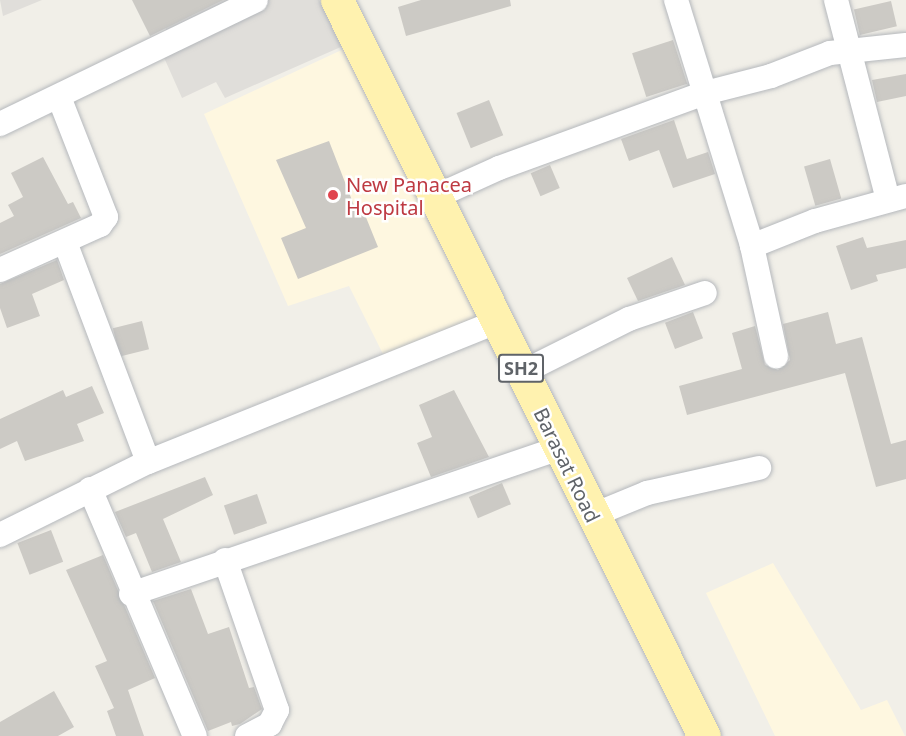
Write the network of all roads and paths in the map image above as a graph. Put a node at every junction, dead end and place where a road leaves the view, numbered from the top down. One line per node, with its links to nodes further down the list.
1 (256, 0): 8 (street)
2 (337, 0): 10 (main road, Barasat Road / SH2)
3 (676, 0): 7 (street)
4 (836, 0): 6 (street)
5 (906, 45): 6 (street)
6 (851, 48): 7 (street); 11 (street)
7 (705, 93): 10 (street); 13 (street)
8 (59, 97): 9 (street); 12 (street)
9 (0, 124)
10 (435, 197): 16 (main road, Barasat Road / SH2)
11 (897, 198): 13 (street)
12 (65, 242): 14 (street); 20 (street)
13 (752, 246): 17 (street)
14 (0, 270)
15 (705, 293): 18 (street)
16 (496, 322): 18 (main road, Barasat Road / SH2); 20 (street)
17 (776, 356)
18 (523, 372): 19 (main road, Barasat Road / SH2)
19 (558, 449): 23 (main road, Barasat Road / SH2); 25 (street)
20 (148, 462): 22 (street)
21 (759, 468): 23 (street)
22 (90, 489): 24 (street); 26 (street)
23 (591, 516): 29 (main road, Barasat Road / SH2)
24 (0, 535)
25 (225, 560): 26 (street); 28 (street)
26 (131, 594): 27 (street)
27 (195, 736)
28 (247, 736)
29 (704, 736)

